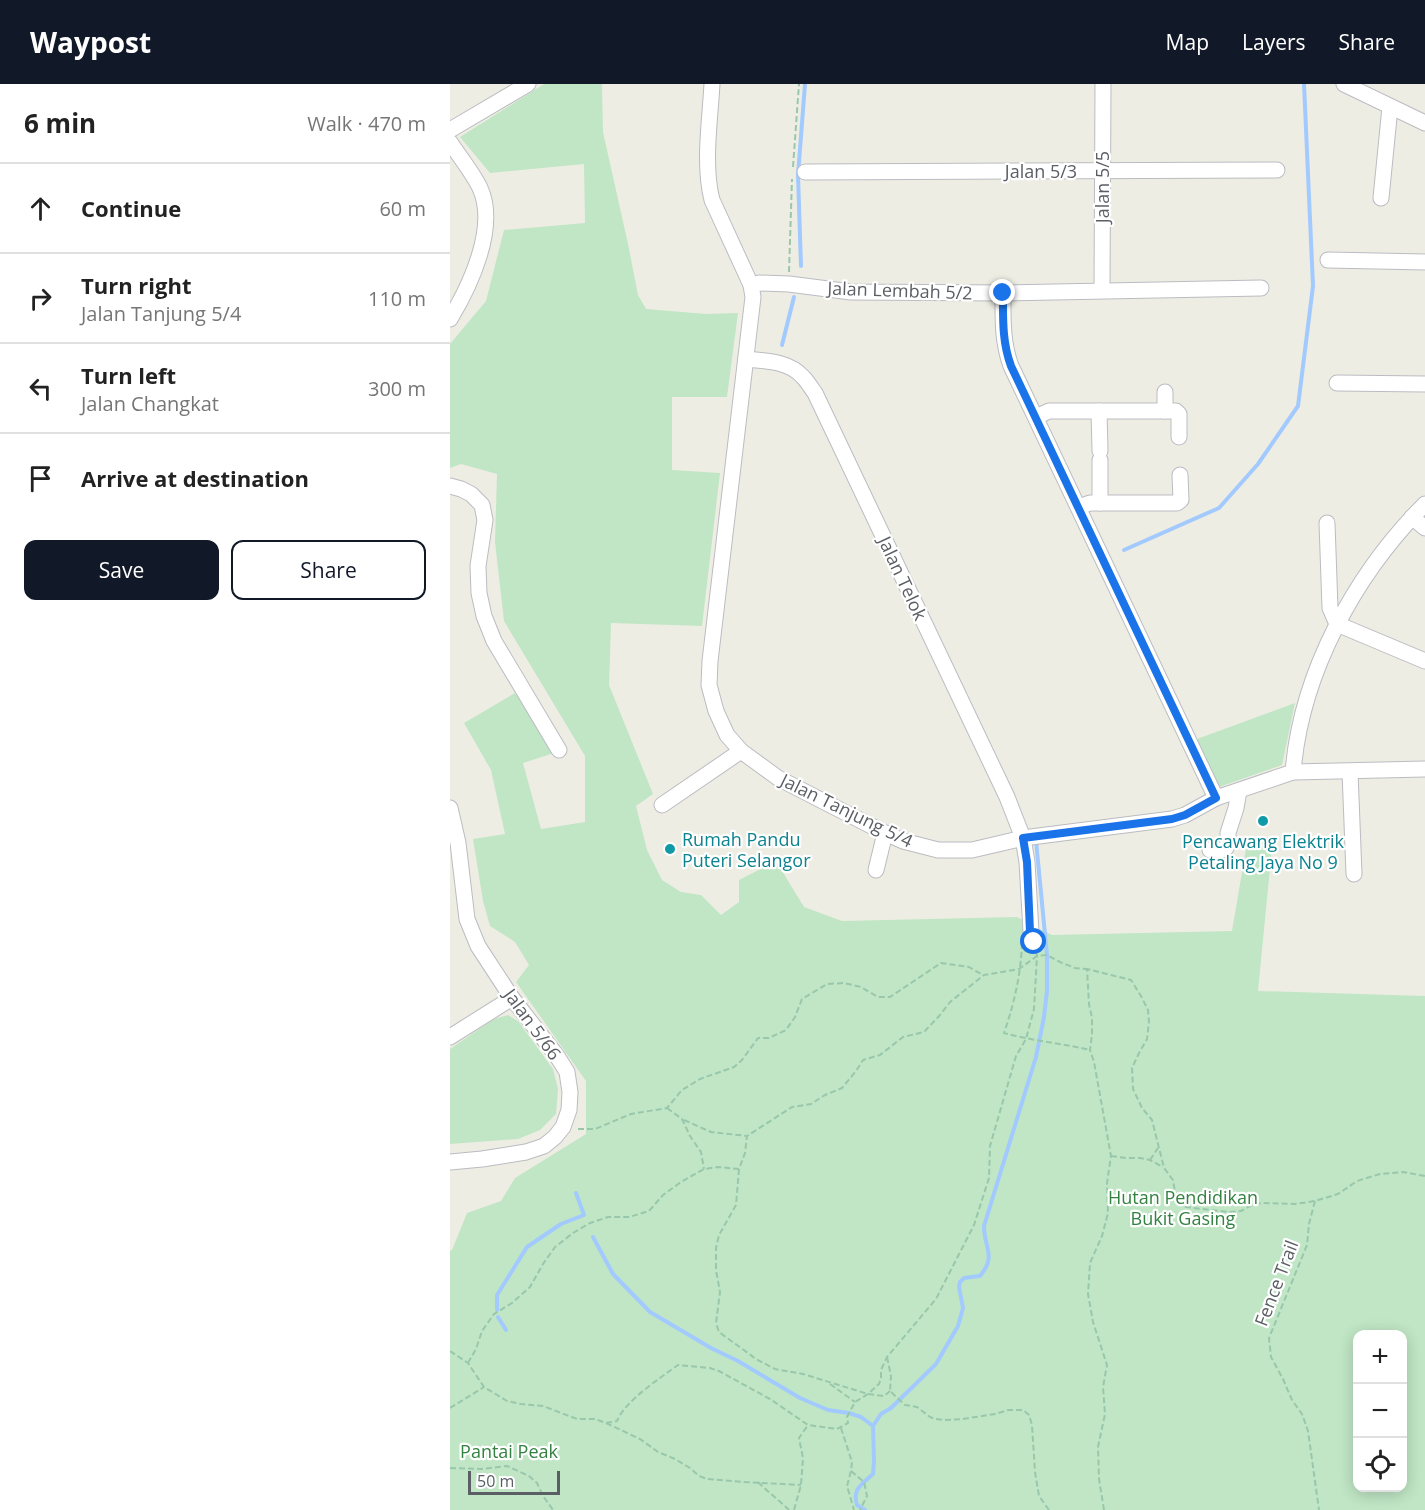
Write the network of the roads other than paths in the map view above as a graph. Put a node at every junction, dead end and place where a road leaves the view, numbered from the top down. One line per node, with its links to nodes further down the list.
1 (528, 84): 7 (street)
2 (712, 84): 15 (street)
3 (1103, 84): 10 (street, Jalan 5/5)
4 (1344, 84): 5 (street)
5 (1390, 107): 6 (street); 12 (street)
6 (1425, 123)
7 (450, 130)
8 (450, 142): 19 (street)
9 (1277, 170): 10 (street, Jalan 5/3)
10 (1102, 171): 11 (street, Jalan 5/3); 17 (street, Jalan 5/5)
11 (797, 173)
12 (1381, 198)
13 (1328, 260): 14 (street)
14 (1425, 262)
15 (751, 285): 18 (street, Jalan Lembah 5/2); 20 (street, Jalan Tanjung 5/4)
16 (1261, 288): 17 (street, Jalan Lembah 5/2)
17 (1101, 290): 18 (street, Jalan Lembah 5/2)
18 (1003, 293): 26 (street)
19 (450, 319)
20 (746, 359): 39 (street, Jalan Tanjung 5/4); 48 (street, Jalan Telok)
21 (1337, 383): 22 (street)
22 (1425, 384)
23 (1166, 392): 25 (street)
24 (1099, 411): 25 (street); 26 (street); 30 (street)
25 (1166, 411): 27 (street)
26 (1036, 417): 32 (street)
27 (1179, 437)
28 (1180, 475): 30 (street)
29 (450, 486): 38 (street)
30 (1100, 502): 32 (street)
31 (1425, 504): 33 (street)
32 (1079, 507): 44 (street)
33 (1412, 517): 35 (street); 36 (street)
34 (1327, 523): 36 (street)
35 (1425, 528)
36 (1337, 624): 37 (street); 41 (street)
37 (1425, 661)
38 (559, 750)
39 (741, 751): 45 (street); 47 (street, Jalan Tanjung 5/4)
40 (1425, 769): 42 (street, Jalan Tanjung 5/4)
41 (1293, 772): 42 (street, Jalan Tanjung 5/4); 43 (street, Jalan Tanjung 5/4)
42 (1350, 772): 51 (street)
43 (1239, 791): 44 (street, Jalan Tanjung 5/4); 49 (street)
44 (1216, 798): 48 (street, Jalan Tanjung 5/4)
45 (662, 805)
46 (450, 808): 52 (street, Jalan 5/66)
47 (885, 833): 48 (street, Jalan Tanjung 5/4); 50 (street)
48 (1023, 838): 53 (street, Jalan Telok)
49 (1210, 850)
50 (876, 870)
51 (1354, 874)
52 (456, 886): 54 (street, Jalan 5/66)
53 (1030, 932)
54 (512, 998): 55 (street); 56 (street, Jalan 5/66)
55 (450, 1037)
56 (450, 1162)

